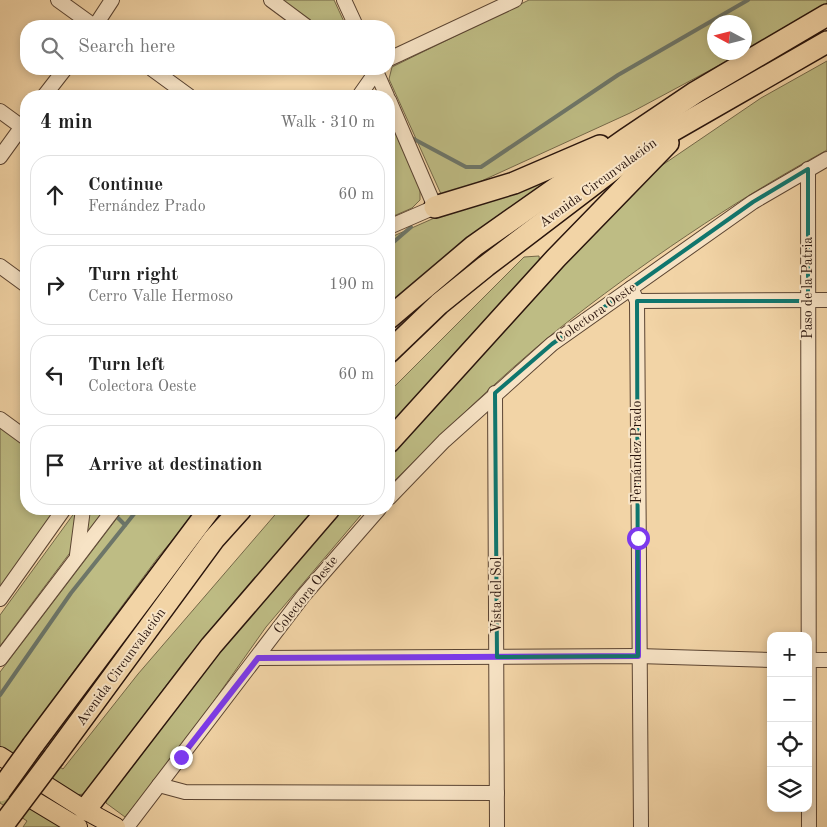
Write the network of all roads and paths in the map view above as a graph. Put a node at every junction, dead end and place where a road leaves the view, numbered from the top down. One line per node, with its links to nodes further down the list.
1 (58, 0): 8 (street)
2 (112, 0): 9 (street)
3 (271, 0): 10 (street)
4 (344, 0): 11 (street)
5 (515, 0): 6 (street)
6 (486, 6): 13 (street)
7 (827, 16): 22 (highway, Avenida Circunvalación)
8 (86, 20)
9 (99, 20)
10 (298, 20)
11 (353, 20)
12 (827, 42): 25 (highway, Avenida Circunvalación)
13 (395, 55)
14 (60, 75): 18 (street)
15 (160, 75): 19 (street)
16 (371, 75): 20 (street)
17 (378, 75): 21 (street)
18 (48, 90)
19 (181, 90)
20 (363, 90)
21 (384, 90)
22 (696, 92): 31 (highway); 38 (highway, Avenida Circunvalación)
23 (0, 111): 26 (street)
24 (395, 114): 31 (street)
25 (698, 116): 39 (highway, Avenida Circunvalación); 43 (highway)
26 (20, 123)
27 (20, 132): 28 (street)
28 (0, 157)
29 (827, 158): 30 (street, Colectora Oeste)
30 (808, 169): 35 (street, Colectora Oeste); 36 (street, Paso de la Patria)
31 (435, 207): 32 (street)
32 (395, 224)
33 (0, 266): 34 (street)
34 (20, 281)
35 (634, 294): 36 (street); 40 (street, Colectora Oeste); 56 (street, Fernández Prado)
36 (808, 300): 37 (street); 54 (street, Paso de la Patria)
37 (827, 300)
38 (395, 313)
39 (395, 346)
40 (495, 393): 44 (street, Colectora Oeste); 55 (street, Vista del Sol)
41 (0, 419): 42 (street)
42 (20, 434)
43 (395, 435)
44 (395, 492)
45 (60, 515): 53 (street)
46 (82, 515): 52 (street)
47 (109, 515): 52 (street)
48 (206, 515): 66 (highway, Avenida Circunvalación, bridge)
49 (236, 515): 69 (highway, Avenida Circunvalación, bridge)
50 (324, 515): 68 (highway)
51 (374, 515): 57 (street, Colectora Oeste)
52 (76, 558): 58 (street)
53 (0, 599)
54 (809, 632)
55 (497, 656): 56 (street); 57 (street); 67 (street, Vista del Sol)
56 (638, 656): 59 (street); 73 (street, Fernández Prado)
57 (258, 658): 65 (street, Colectora Oeste)
58 (0, 659)
59 (767, 660)
60 (812, 660): 61 (street)
61 (827, 660)
62 (809, 677): 74 (street, Paso de la Patria)
63 (0, 756): 68 (main road)
64 (0, 780): 68 (main road)
65 (159, 785): 67 (street); 71 (street, Colectora Oeste)
66 (0, 790)
67 (497, 793): 72 (street, Vista del Sol)
68 (78, 822): 70 (main road)
69 (4, 824)
70 (116, 827)
71 (127, 827)
72 (497, 827)
73 (641, 827)
74 (810, 827)

